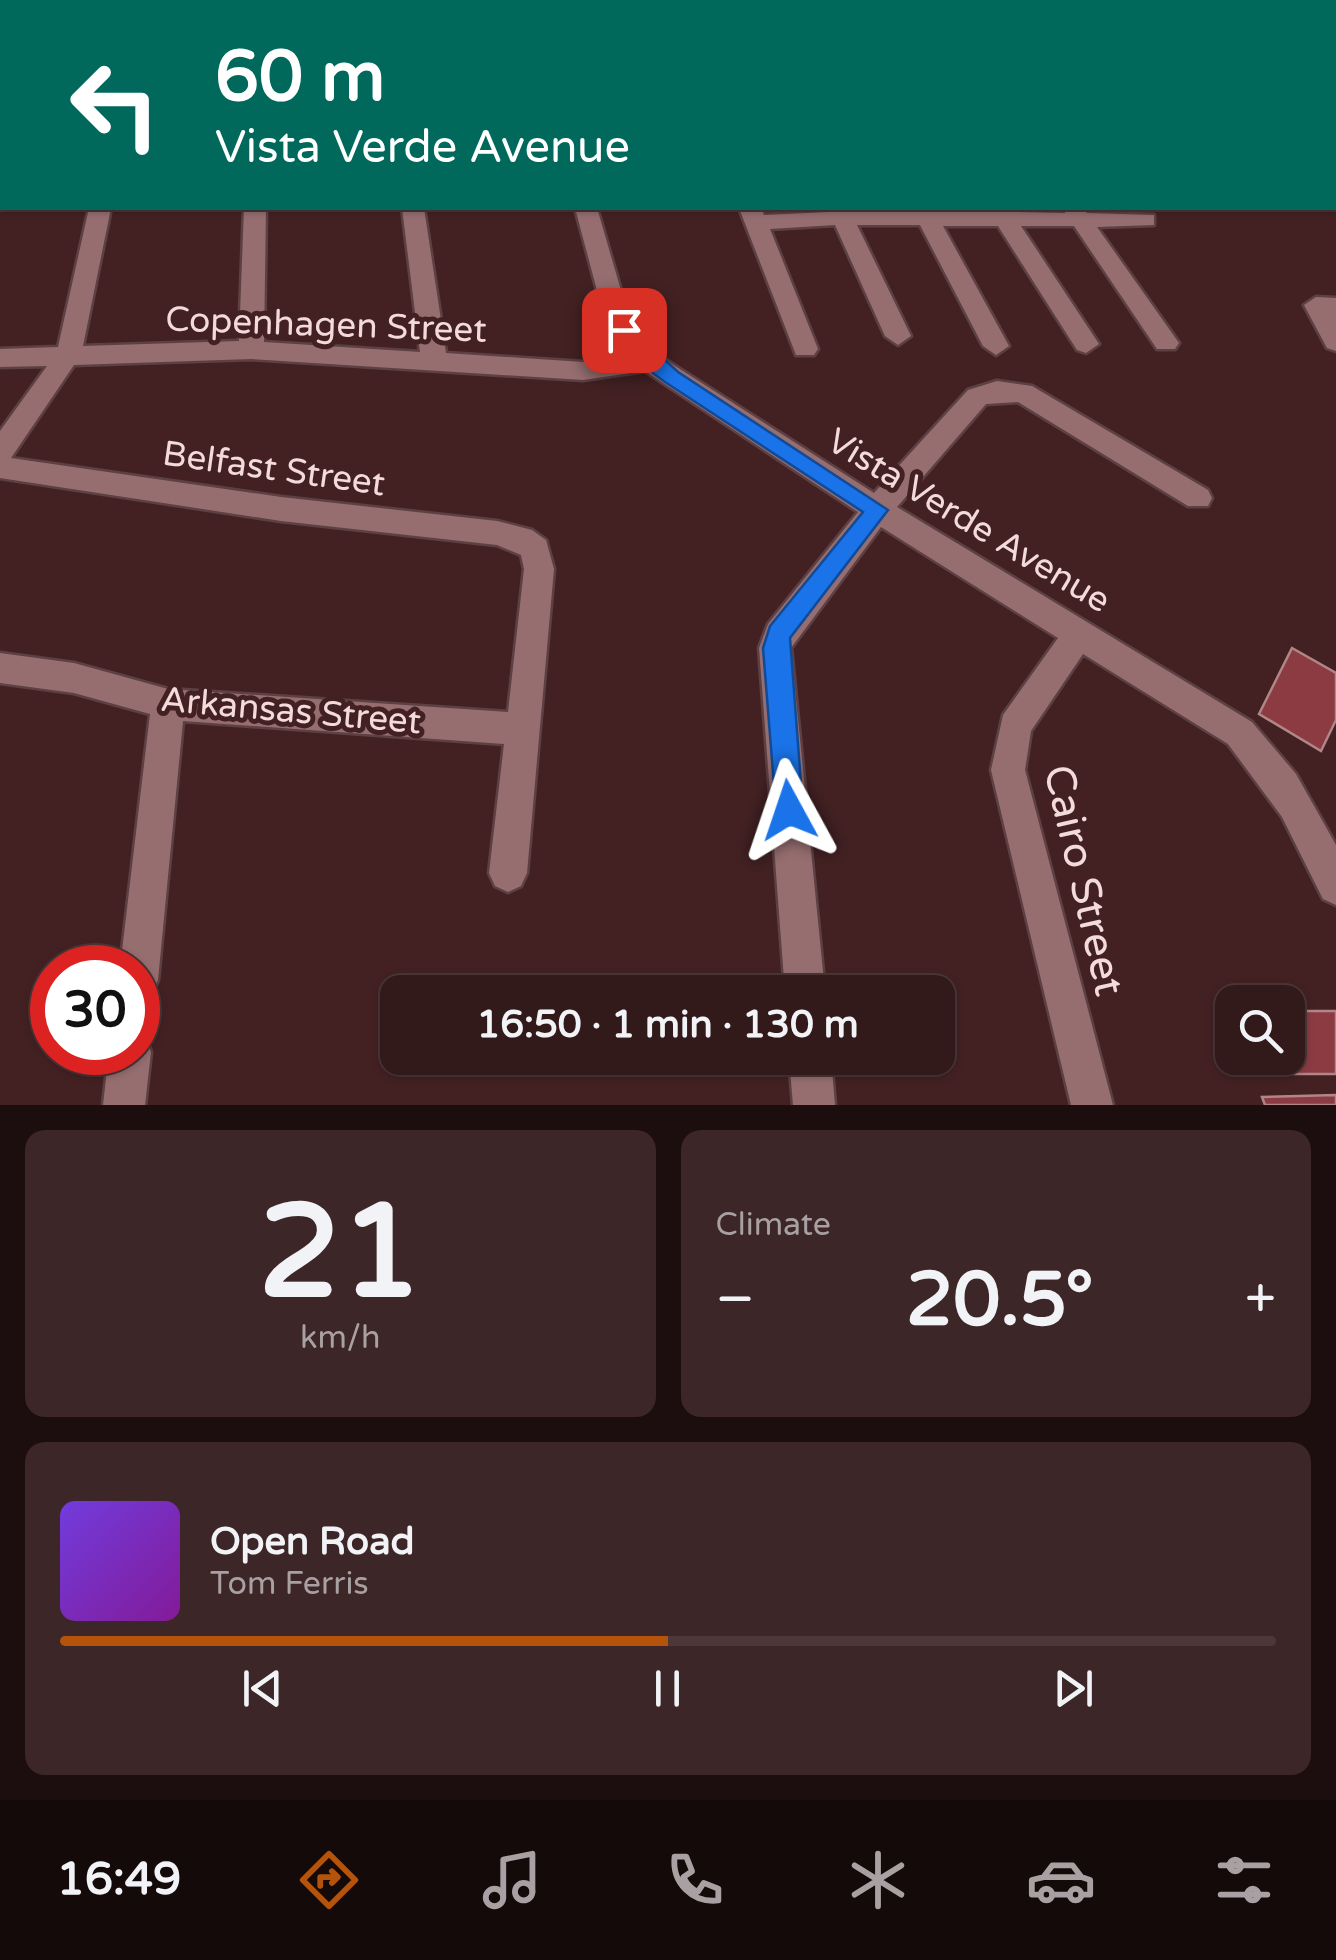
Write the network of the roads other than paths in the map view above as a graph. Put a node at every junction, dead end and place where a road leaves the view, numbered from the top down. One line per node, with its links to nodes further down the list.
1 (100, 210): 19 (street)
2 (255, 210): 18 (street)
3 (413, 210): 22 (street)
4 (587, 210): 21 (street, Vista Verde Avenue)
5 (841, 213): 6 (street); 9 (street); 12 (street)
6 (924, 213): 7 (street); 16 (street)
7 (1002, 213): 8 (street); 15 (street)
8 (1077, 214): 10 (street); 14 (street)
9 (753, 215): 17 (street)
10 (1146, 220)
11 (1326, 306): 13 (street)
12 (898, 336)
13 (1336, 342)
14 (1166, 343)
15 (1086, 344)
16 (996, 346)
17 (805, 349)
18 (251, 350): 19 (street, Copenhagen Street); 22 (street, Copenhagen Street)
19 (68, 354): 20 (street, Copenhagen Street); 23 (street)
20 (0, 358)
21 (649, 360): 22 (street, Copenhagen Street); 26 (street, Vista Verde Avenue)
22 (434, 361)
23 (0, 452)
24 (0, 468): 30 (street, Belfast Street)
25 (1198, 498): 26 (street)
26 (877, 510): 27 (street, Vista Verde Avenue); 34 (street)
27 (1080, 632): 32 (street, Vista Verde Avenue); 39 (street, Cairo Street)
28 (0, 668): 29 (street, Arkansas Street)
29 (168, 704): 30 (street, Arkansas Street); 33 (street)
30 (524, 729): 31 (street)
31 (508, 873)
32 (1336, 886)
33 (142, 945)
34 (804, 975)
35 (127, 1075): 37 (street)
36 (811, 1075): 38 (street)
37 (124, 1105)
38 (814, 1105)
39 (1092, 1105)

